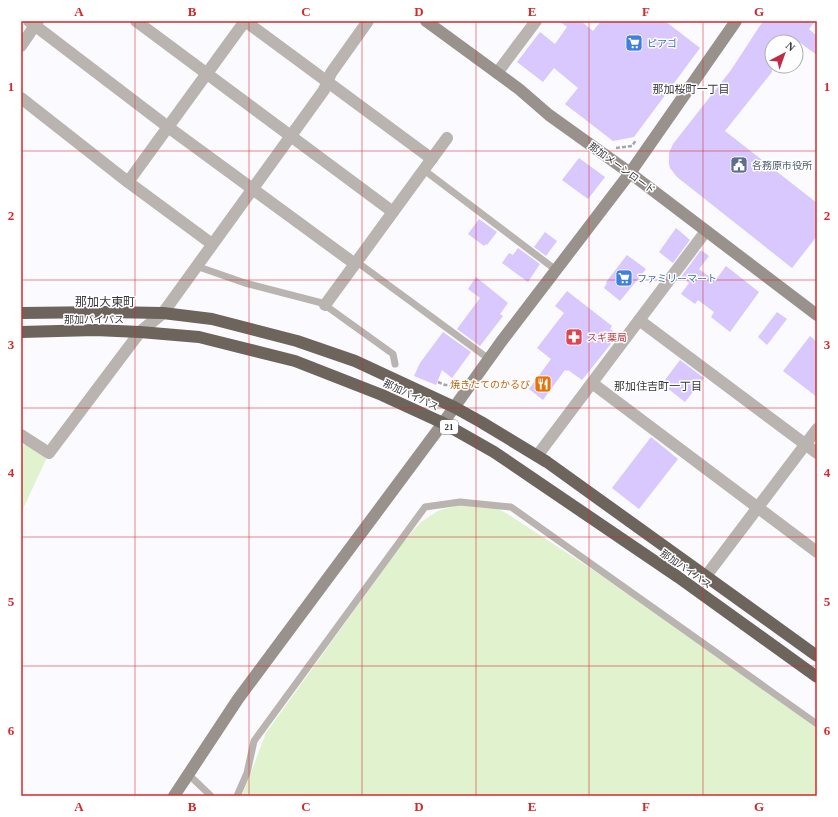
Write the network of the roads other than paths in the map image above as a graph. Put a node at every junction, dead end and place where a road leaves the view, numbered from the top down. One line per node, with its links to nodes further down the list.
1 (136, 21): 9 (street)
2 (368, 21): 10 (street)
3 (426, 21): 8 (street, 那加メーンロード)
4 (536, 21): 8 (street)
5 (736, 21): 17 (street)
6 (34, 22): 7 (street); 12 (street)
7 (21, 46)
8 (497, 73): 17 (street, 那加メーンロード)
9 (207, 74): 10 (street); 12 (street); 13 (street)
10 (327, 82): 13 (street); 15 (street)
11 (21, 98): 18 (street)
12 (168, 127): 18 (street); 19 (street)
13 (290, 135): 19 (street); 20 (street)
14 (447, 138): 15 (street)
15 (432, 159): 16 (street)
16 (424, 170): 20 (street); 25 (lane)
17 (630, 173): 21 (street, 那加メーンロード); 25 (street)
18 (128, 182): 22 (street)
19 (252, 188): 22 (street); 23 (street)
20 (393, 212): 23 (street)
21 (706, 231): 29 (street, 那加メーンロード); 30 (street)
22 (212, 244): 24 (street)
23 (356, 263): 26 (street); 33 (lane)
24 (196, 266): 26 (lane); 28 (street)
25 (556, 270): 33 (street)
26 (325, 305): 34 (lane)
27 (21, 313): 28 (highway, 那加バイパス / 21)
28 (163, 313): 32 (street); 36 (highway, 那加バイパス / 21)
29 (817, 315)
30 (639, 320): 35 (street); 40 (street)
31 (21, 332): 32 (highway, 那加バイパス / 21)
32 (140, 332): 37 (highway, 那加バイパス / 21); 39 (street)
33 (489, 359): 36 (street)
34 (395, 364)
35 (592, 383): 42 (street); 43 (street)
36 (454, 407): 37 (street); 42 (highway, 那加バイパス / 21)
37 (443, 423): 47 (highway, 那加バイパス / 21); 49 (street)
38 (817, 429): 40 (street)
39 (21, 434)
40 (805, 445): 41 (street); 43 (street)
41 (817, 454)
42 (537, 456): 45 (highway, 那加バイパス / 21)
43 (758, 508): 44 (street); 45 (street)
44 (817, 552)
45 (706, 576): 46 (highway, 那加バイパス / 21)
46 (817, 656)
47 (817, 677)
48 (817, 724): 52 (lane)
49 (188, 774): 50 (street); 51 (lane)
50 (174, 796)
51 (212, 796)
52 (237, 796)

